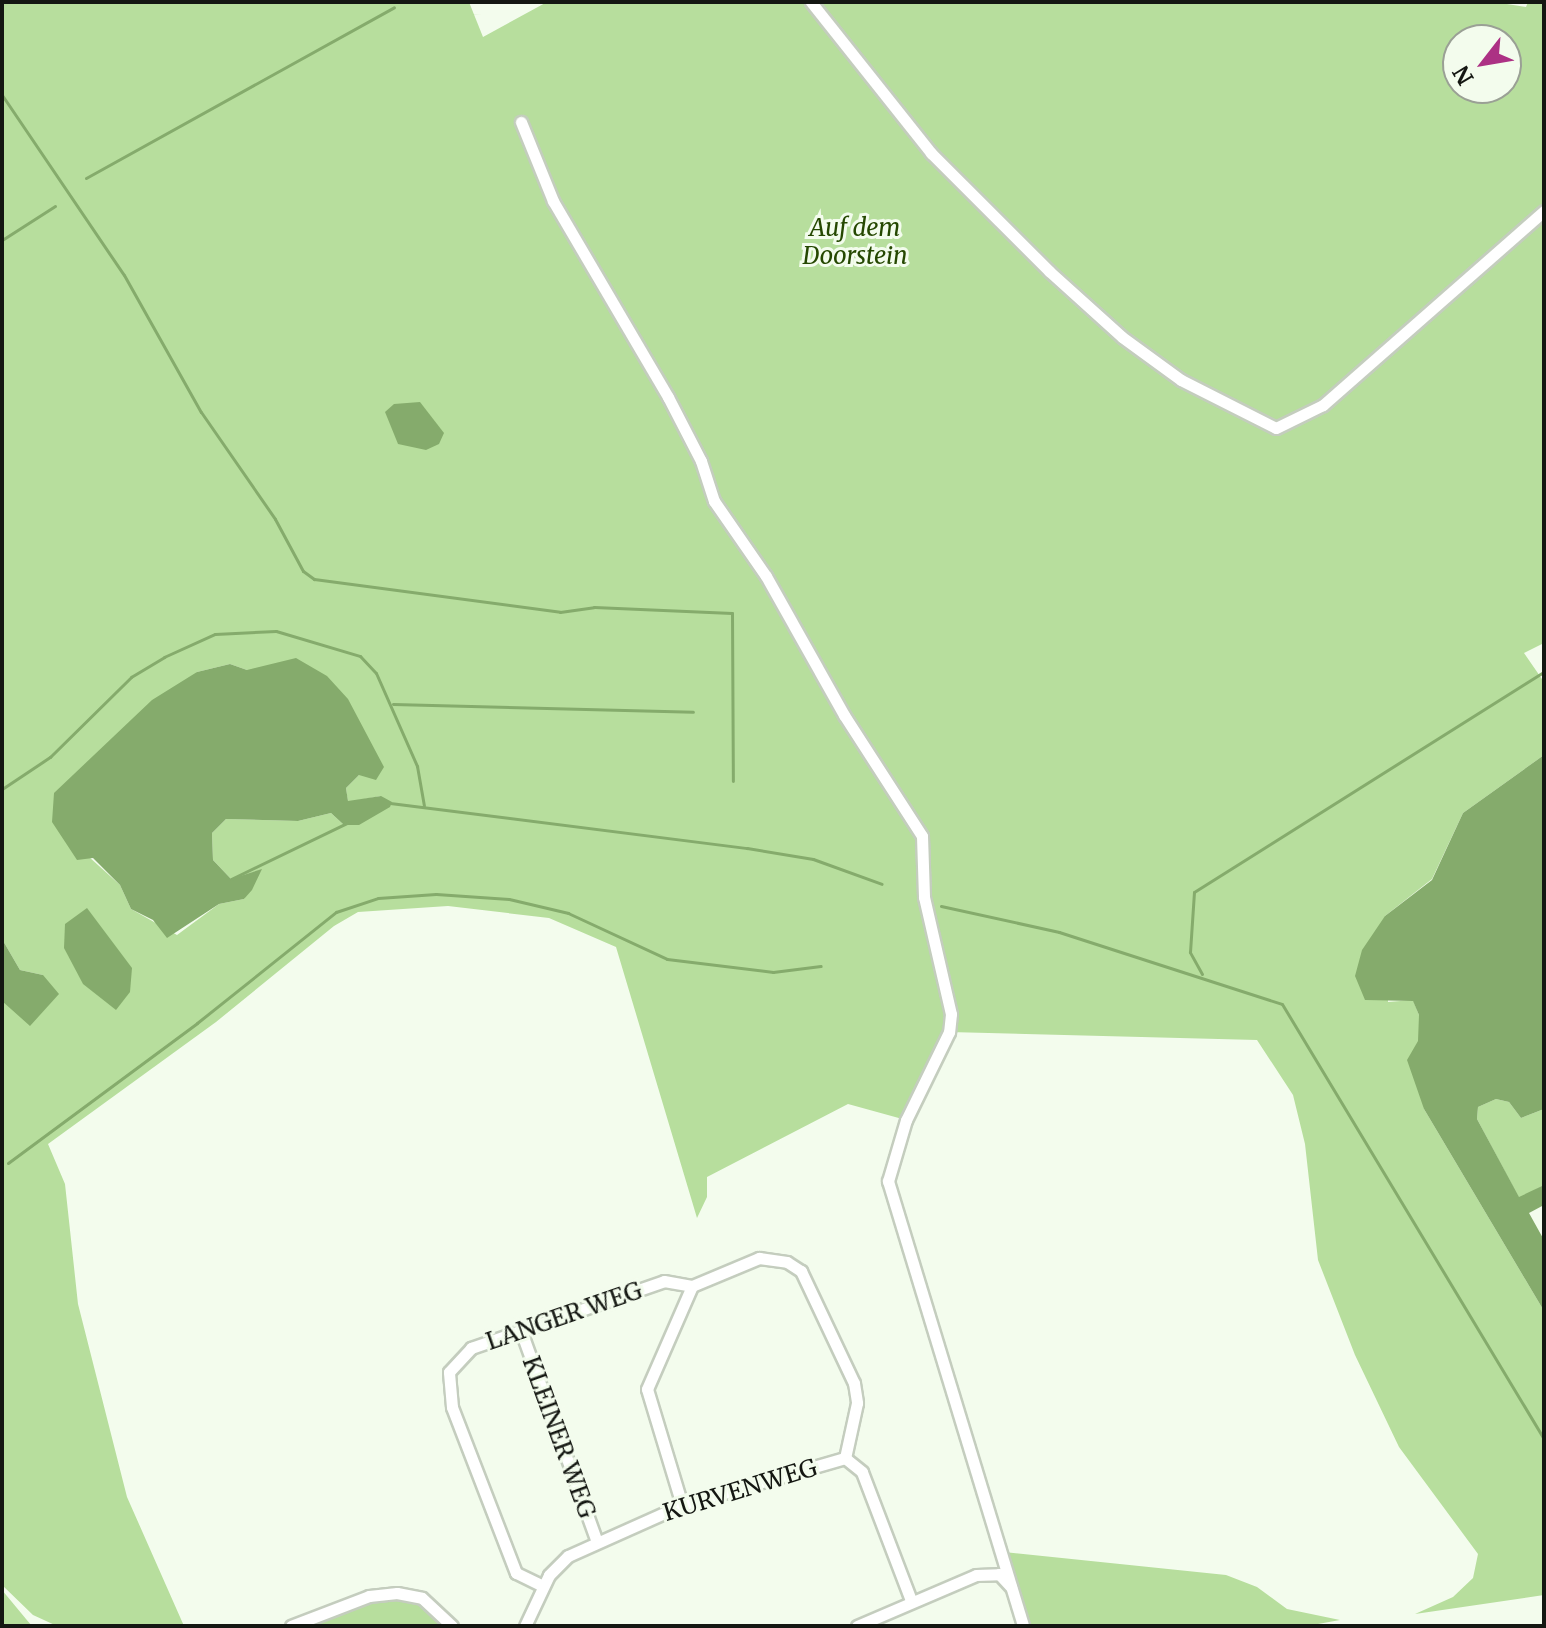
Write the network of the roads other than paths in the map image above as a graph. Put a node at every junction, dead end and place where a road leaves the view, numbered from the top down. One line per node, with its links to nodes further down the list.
1 (811, 2): 3 (street)
2 (521, 122): 10 (street)
3 (1544, 211)
4 (692, 1286): 5 (street, LANGER WEG); 6 (street, LANGER WEG); 7 (street, LANGER WEG)
5 (521, 1331): 8 (street, KLEINER WEG); 9 (street, LANGER WEG)
6 (845, 1458): 7 (street, KURVENWEG); 11 (street, KURVENWEG)
7 (682, 1505): 8 (street, KURVENWEG)
8 (597, 1542): 9 (street, KURVENWEG)
9 (543, 1586): 14 (street, KURVENWEG)
10 (1011, 1588): 11 (street); 16 (street)
11 (911, 1600): 15 (street)
12 (291, 1626): 13 (street)
13 (452, 1626)
14 (525, 1626)
15 (857, 1626)
16 (1023, 1626)

